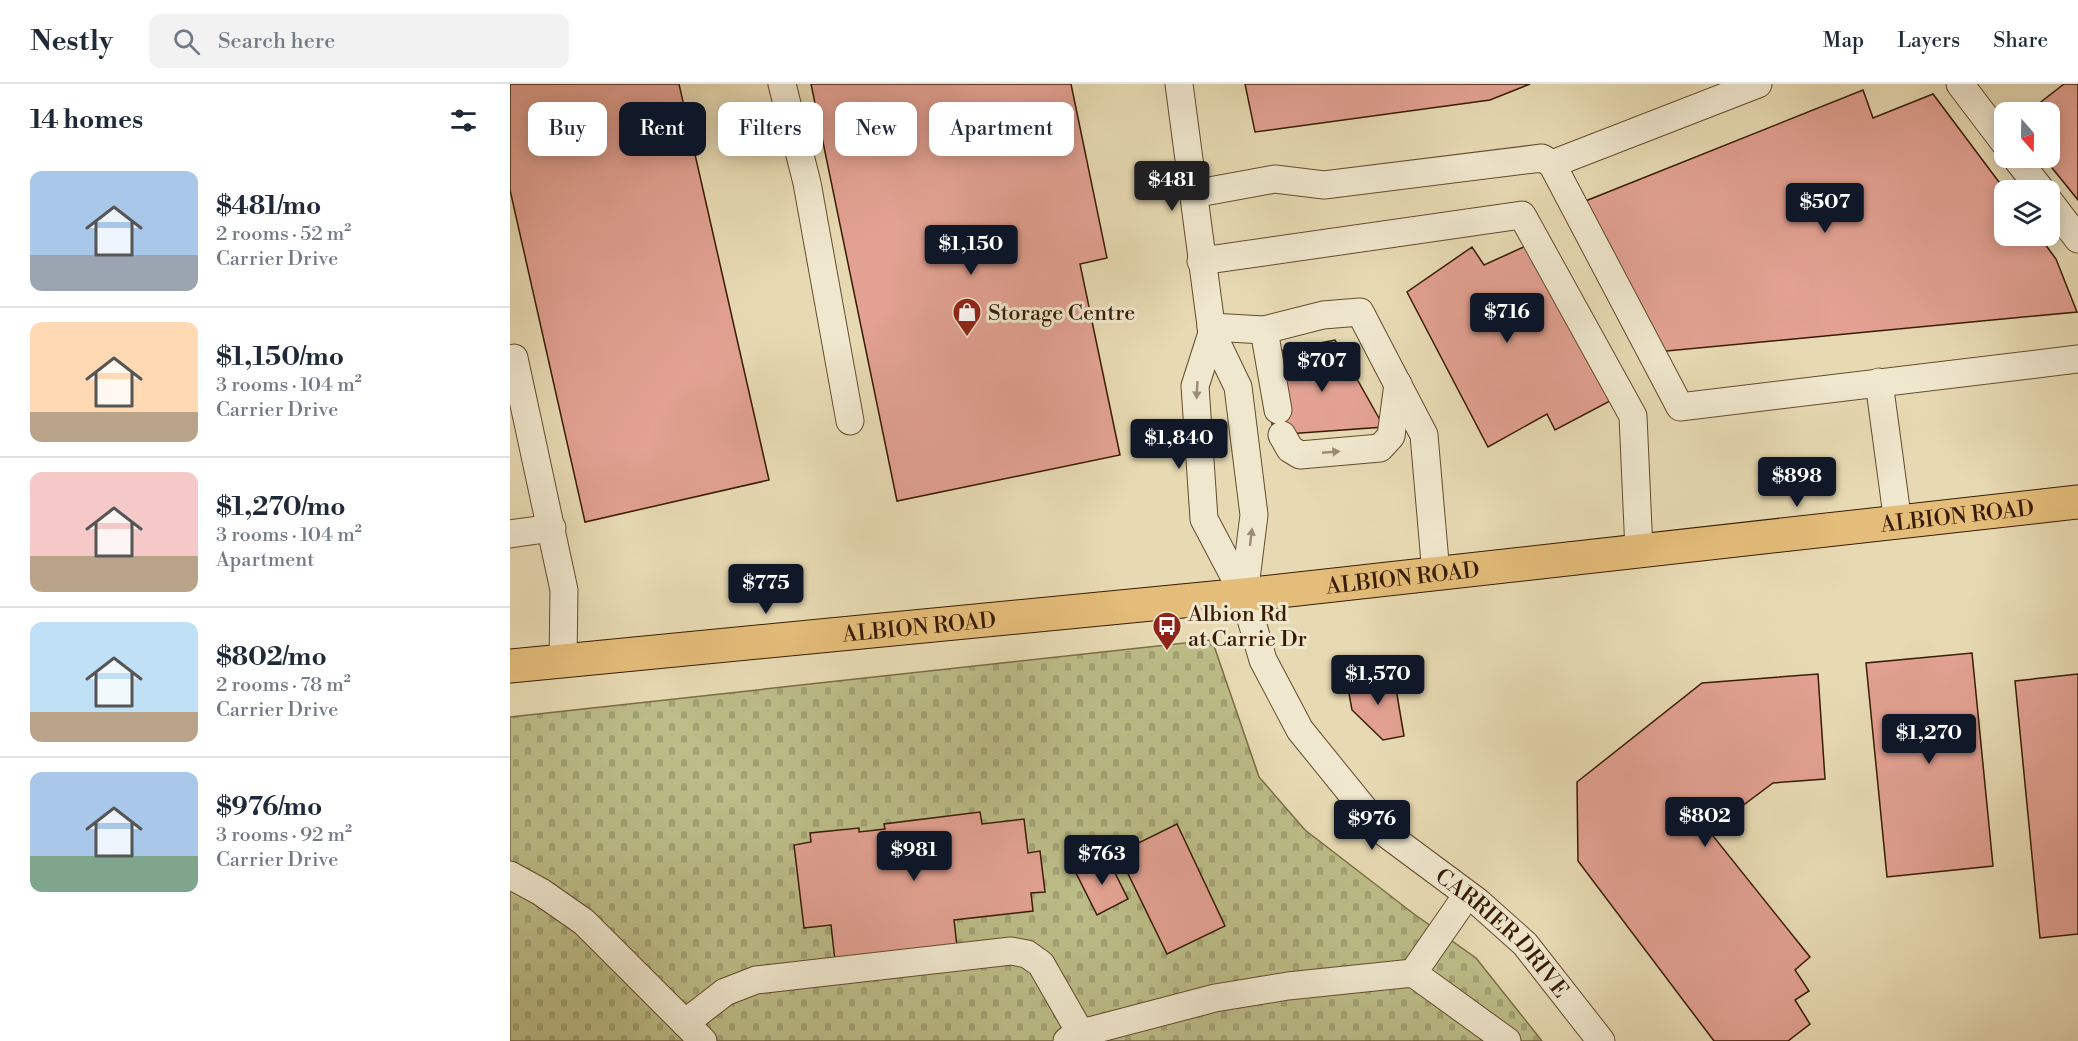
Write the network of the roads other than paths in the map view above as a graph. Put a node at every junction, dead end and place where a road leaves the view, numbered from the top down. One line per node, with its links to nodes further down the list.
1 (782, 84): 19 (street)
2 (1179, 84): 9 (street, CARRIER DRIVE)
3 (1758, 84): 6 (street)
4 (1960, 84): 5 (street)
5 (1994, 129)
6 (1552, 164): 9 (street); 17 (street)
7 (2024, 168): 8 (street)
8 (2033, 180)
9 (1193, 194): 12 (street, CARRIER DRIVE)
10 (2060, 215): 11 (street)
11 (2078, 238)
12 (1201, 261): 13 (street, CARRIER DRIVE); 24 (street)
13 (1211, 330): 14 (street); 26 (street, CARRIER DRIVE, one-way to 13); 26 (street, CARRIER DRIVE, one-way to 26)
14 (1264, 330): 18 (street); 18 (street, one-way to 18)
15 (510, 359): 22 (street)
16 (2078, 359): 17 (street)
17 (1879, 382): 21 (street)
18 (1398, 384): 25 (street)
19 (850, 421)
20 (2078, 502): 21 (main road, ALBION ROAD)
21 (1898, 523): 24 (main road, ALBION ROAD)
22 (552, 528): 23 (street); 27 (street)
23 (510, 534)
24 (1639, 551): 25 (main road, ALBION ROAD)
25 (1436, 574): 26 (main road, ALBION ROAD)
26 (1244, 596): 27 (main road, ALBION ROAD); 30 (street, CARRIER DRIVE)
27 (563, 661): 28 (main road, ALBION ROAD)
28 (510, 666)
29 (510, 875): 32 (street)
30 (1467, 895): 31 (street); 35 (street, CARRIER DRIVE)
31 (1413, 972): 33 (street); 34 (street)
32 (694, 1032): 33 (street)
33 (1074, 1037)
34 (1507, 1041)
35 (1600, 1041)

